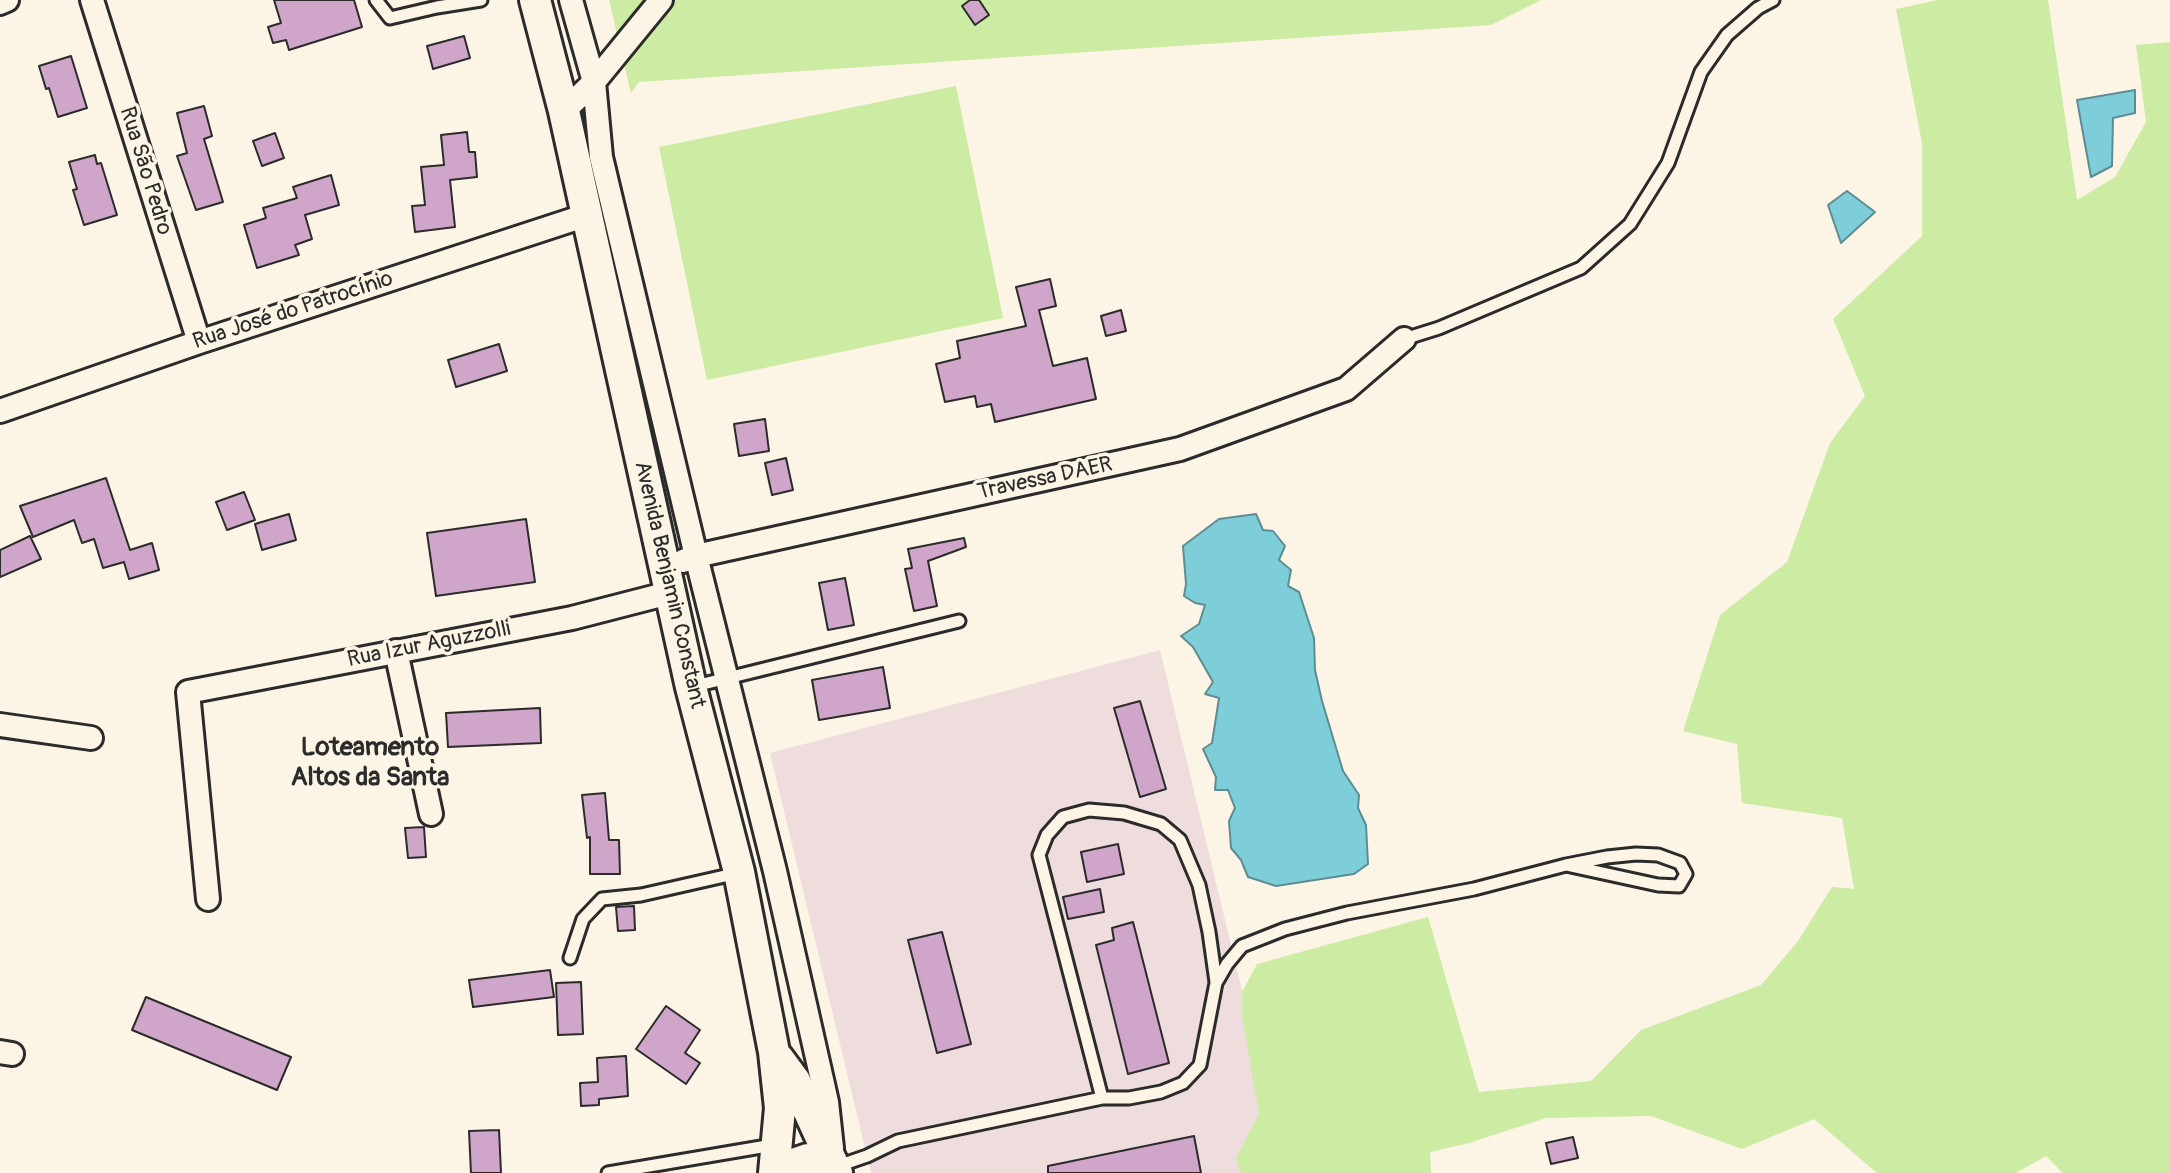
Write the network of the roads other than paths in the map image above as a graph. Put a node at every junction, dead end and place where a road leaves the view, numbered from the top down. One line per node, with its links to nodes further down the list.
1 (7, 0): 9 (street)
2 (92, 0): 14 (street, Rua São Pedro)
3 (376, 0): 4 (lane)
4 (481, 0)
5 (535, 0): 11 (main road, Avenida Benjamin Constant)
6 (571, 0): 10 (street, Avenida Benjamin Constant)
7 (661, 0): 10 (street)
8 (1773, 0): 13 (lane)
9 (0, 3)
10 (594, 82): 11 (street); 16 (street, Avenida Benjamin Constant)
11 (564, 111): 12 (main road, Avenida Benjamin Constant)
12 (587, 215): 14 (street, Rua José do Patrocínio); 17 (main road, Avenida Benjamin Constant)
13 (1404, 339): 16 (street, Travessa DAER)
14 (199, 342): 15 (street, Rua José do Patrocínio)
15 (0, 411)
16 (696, 556): 17 (street, Travessa DAER); 20 (street, Avenida Benjamin Constant)
17 (666, 580): 19 (street, Rua Izur Aguzzolli); 21 (main road, Avenida Benjamin Constant)
18 (959, 621): 20 (lane)
19 (396, 651): 24 (street); 27 (street, Rua Izur Aguzzolli)
20 (726, 678): 21 (lane); 33 (street, Avenida Benjamin Constant)
21 (691, 687): 26 (main road, Avenida Benjamin Constant)
22 (0, 725): 23 (street)
23 (91, 738)
24 (431, 814)
25 (1566, 865): 25 (lane); 29 (lane)
26 (739, 872): 28 (lane); 30 (main road, Avenida Benjamin Constant)
27 (208, 899)
28 (570, 958)
29 (1216, 983): 31 (lane); 31 (lane)
30 (774, 1052): 32 (main road, Avenida Benjamin Constant); 33 (main road)
31 (1102, 1098): 33 (lane)
32 (777, 1163): 33 (main road); 34 (lane)
33 (836, 1170)
34 (608, 1173)

